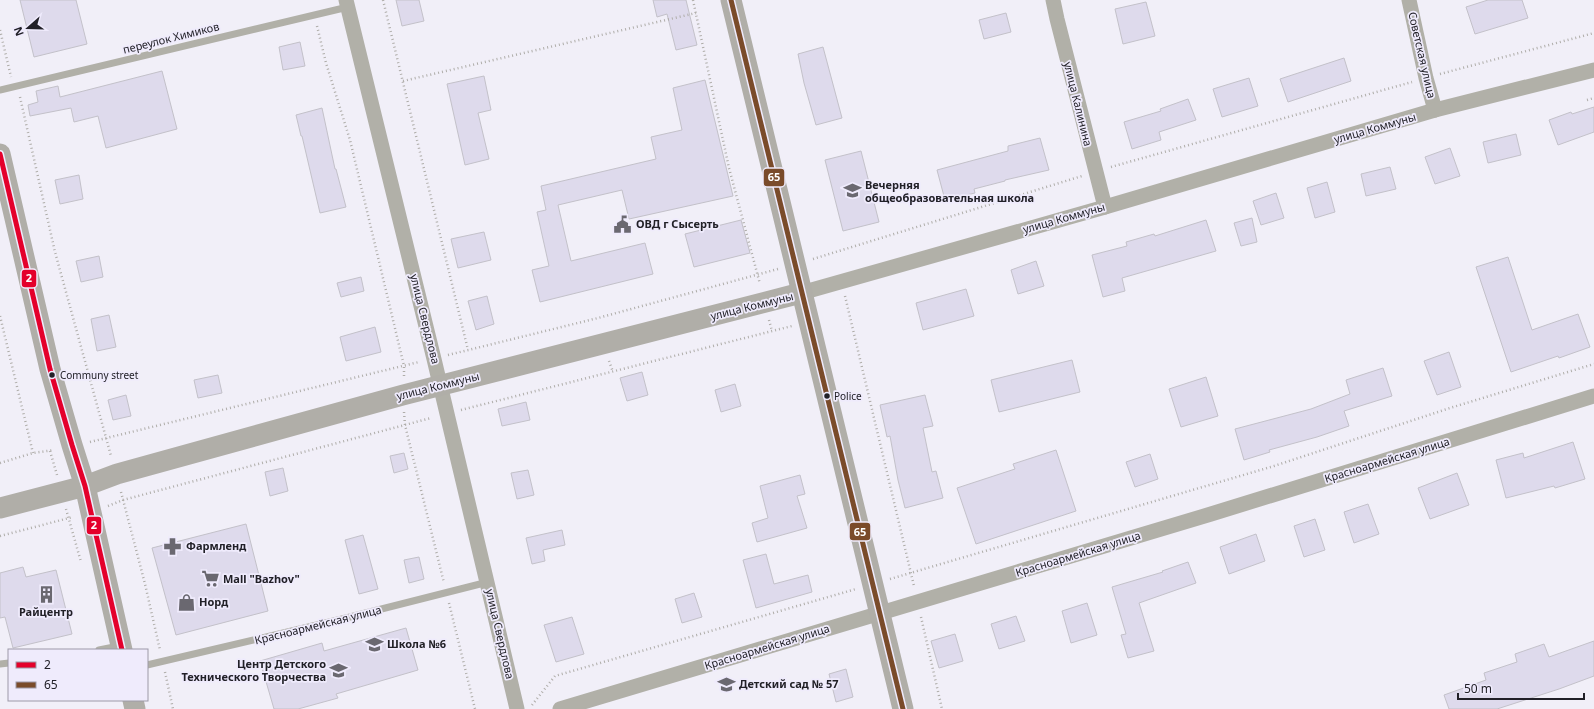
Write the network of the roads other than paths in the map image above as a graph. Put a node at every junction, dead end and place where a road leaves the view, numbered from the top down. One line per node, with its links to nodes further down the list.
1 (731, 0): 10 (street)
2 (1053, 0): 9 (street, улица Калинина)
3 (1409, 0): 7 (street, Советская улица)
4 (347, 3): 6 (lane, переулок Химиков); 11 (street, улица Свердлова)
5 (1594, 70): 7 (street, улица Коммуны)
6 (0, 90)
7 (1435, 110): 9 (street, улица Коммуны)
8 (0, 154): 13 (street)
9 (1105, 207): 10 (street, улица Коммуны)
10 (801, 293): 11 (street, улица Коммуны); 16 (street)
11 (440, 385): 13 (street, улица Коммуны); 15 (street, улица Свердлова)
12 (1594, 396): 16 (street, Красноармейская улица)
13 (85, 486): 14 (street, улица Коммуны); 17 (street)
14 (0, 508)
15 (488, 582): 19 (lane, Красноармейская улица); 20 (street, улица Свердлова)
16 (881, 614): 21 (street, Красноармейская улица); 22 (street)
17 (122, 648): 18 (lane)
18 (110, 649)
19 (148, 665)
20 (517, 709)
21 (560, 709)
22 (903, 709)

